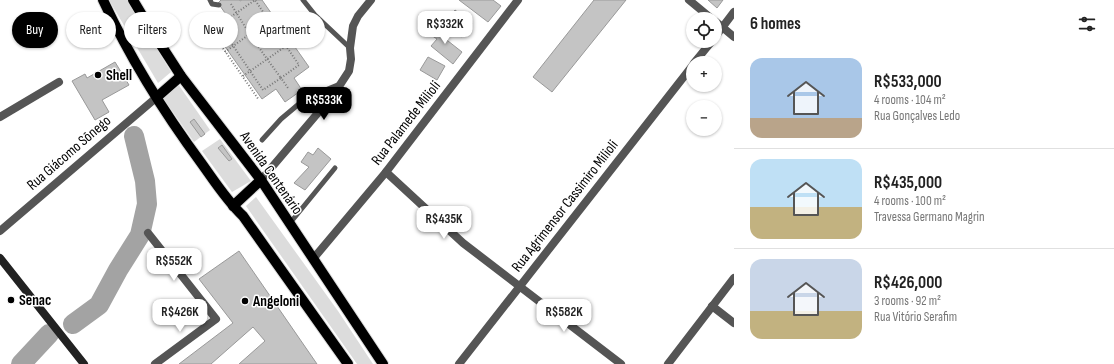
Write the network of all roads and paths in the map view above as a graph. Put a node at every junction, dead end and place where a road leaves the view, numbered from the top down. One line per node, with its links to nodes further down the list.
1 (103, 0): 38 (main road)
2 (133, 0): 32 (main road, Avenida Centenário)
3 (210, 0): 9 (lane)
4 (303, 0): 25 (lane)
5 (371, 0): 25 (street)
6 (518, 0): 43 (street, Rua Palamede Milioli)
7 (689, 0): 13 (street)
8 (231, 4): 10 (path)
9 (219, 5)
10 (235, 12)
11 (237, 12): 12 (path)
12 (263, 12)
13 (704, 12)
14 (734, 12): 16 (street)
15 (238, 16): 17 (path)
16 (722, 27): 18 (street)
17 (246, 28)
18 (734, 37)
19 (222, 48): 27 (path)
20 (230, 48): 27 (path)
21 (234, 48): 30 (path)
22 (260, 48): 29 (path)
23 (283, 48): 29 (path)
24 (287, 48): 34 (path)
25 (350, 48): 36 (street)
26 (707, 48): 28 (street, Rua Agrimensor Cassimiro Milioli)
27 (225, 52): 33 (path)
28 (700, 56)
29 (267, 59): 30 (path); 34 (path)
30 (250, 71): 33 (path); 34 (path)
31 (686, 74): 52 (street, Rua Agrimensor Cassimiro Milioli)
32 (181, 76): 38 (main road); 44 (main road, Avenida Centenário)
33 (243, 76): 39 (path)
34 (281, 78): 37 (path)
35 (59, 82): 40 (street)
36 (341, 84): 41 (lane); 44 (street)
37 (288, 88)
38 (157, 97): 45 (main road); 47 (street, Rua Giácomo Sônego)
39 (259, 100)
40 (0, 117)
41 (262, 140)
42 (335, 168): 46 (lane)
43 (386, 172): 50 (street, Rua Palamede Milioli); 52 (street)
44 (260, 180): 45 (main road); 46 (main road, Avenida Centenário)
45 (233, 206): 57 (main road)
46 (289, 224): 50 (main road, Avenida Centenário)
47 (0, 231)
48 (148, 234): 56 (street)
49 (0, 258): 55 (main road)
50 (313, 259): 58 (main road, Avenida Centenário)
51 (734, 278): 53 (street)
52 (519, 286): 59 (street, Rua Agrimensor Cassimiro Milioli); 60 (street)
53 (712, 306): 54 (street); 61 (street)
54 (734, 323)
55 (84, 364)
56 (155, 364)
57 (348, 364)
58 (383, 364)
59 (459, 364)
60 (621, 364)
61 (668, 364)

